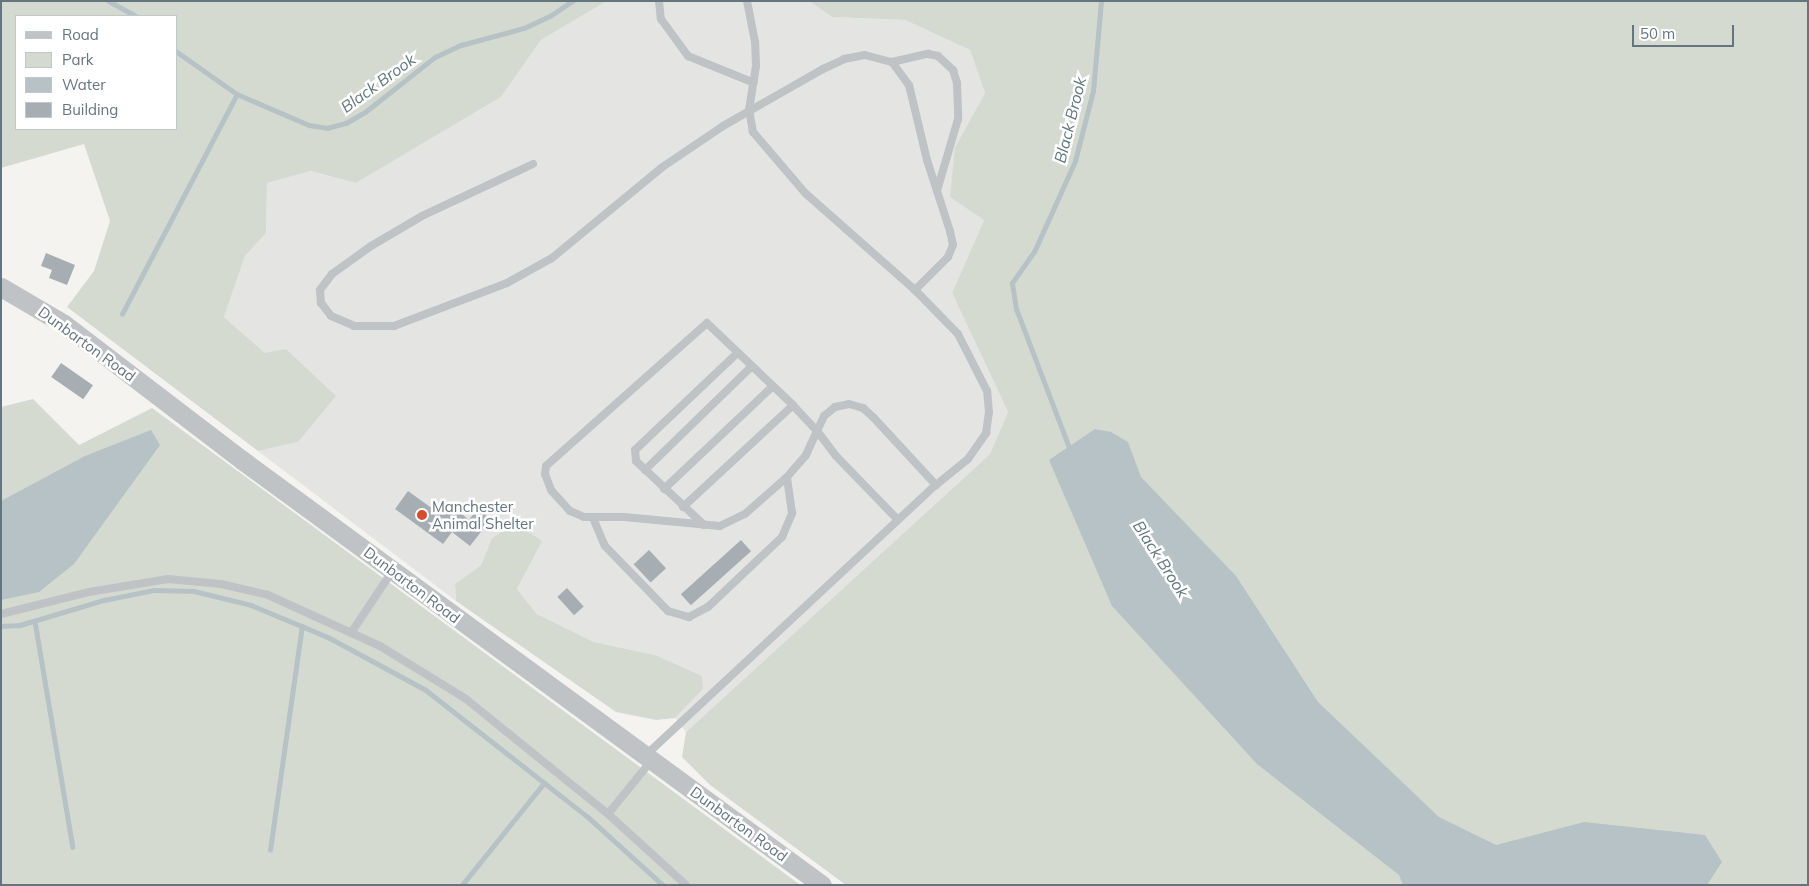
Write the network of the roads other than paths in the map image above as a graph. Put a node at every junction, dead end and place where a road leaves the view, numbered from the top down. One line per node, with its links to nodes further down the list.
1 (659, 1): 4 (lane)
2 (747, 1): 4 (lane)
3 (892, 62): 5 (lane); 7 (lane); 7 (lane)
4 (754, 82): 5 (lane)
5 (750, 110): 6 (lane); 9 (lane)
6 (532, 164)
7 (937, 191): 9 (lane)
8 (1, 287): 23 (street, Dunbarton Road)
9 (915, 290): 17 (lane)
10 (736, 354): 11 (lane); 15 (lane); 20 (lane)
11 (752, 368): 12 (lane); 15 (lane)
12 (772, 387): 13 (lane); 18 (lane)
13 (792, 405): 14 (lane); 19 (lane)
14 (817, 431): 16 (lane); 17 (lane); 21 (lane)
15 (645, 470): 18 (lane)
16 (787, 477): 20 (lane); 22 (lane)
17 (936, 485): 21 (lane)
18 (664, 490): 19 (lane)
19 (683, 507): 22 (lane)
20 (593, 518): 22 (lane)
21 (898, 520): 26 (lane)
22 (704, 526)
23 (392, 570): 25 (lane); 26 (street, Dunbarton Road)
24 (1, 614): 25 (lane)
25 (352, 633): 27 (lane)
26 (649, 757): 27 (lane); 29 (street, Dunbarton Road)
27 (608, 814): 28 (lane)
28 (686, 885)
29 (822, 885)

